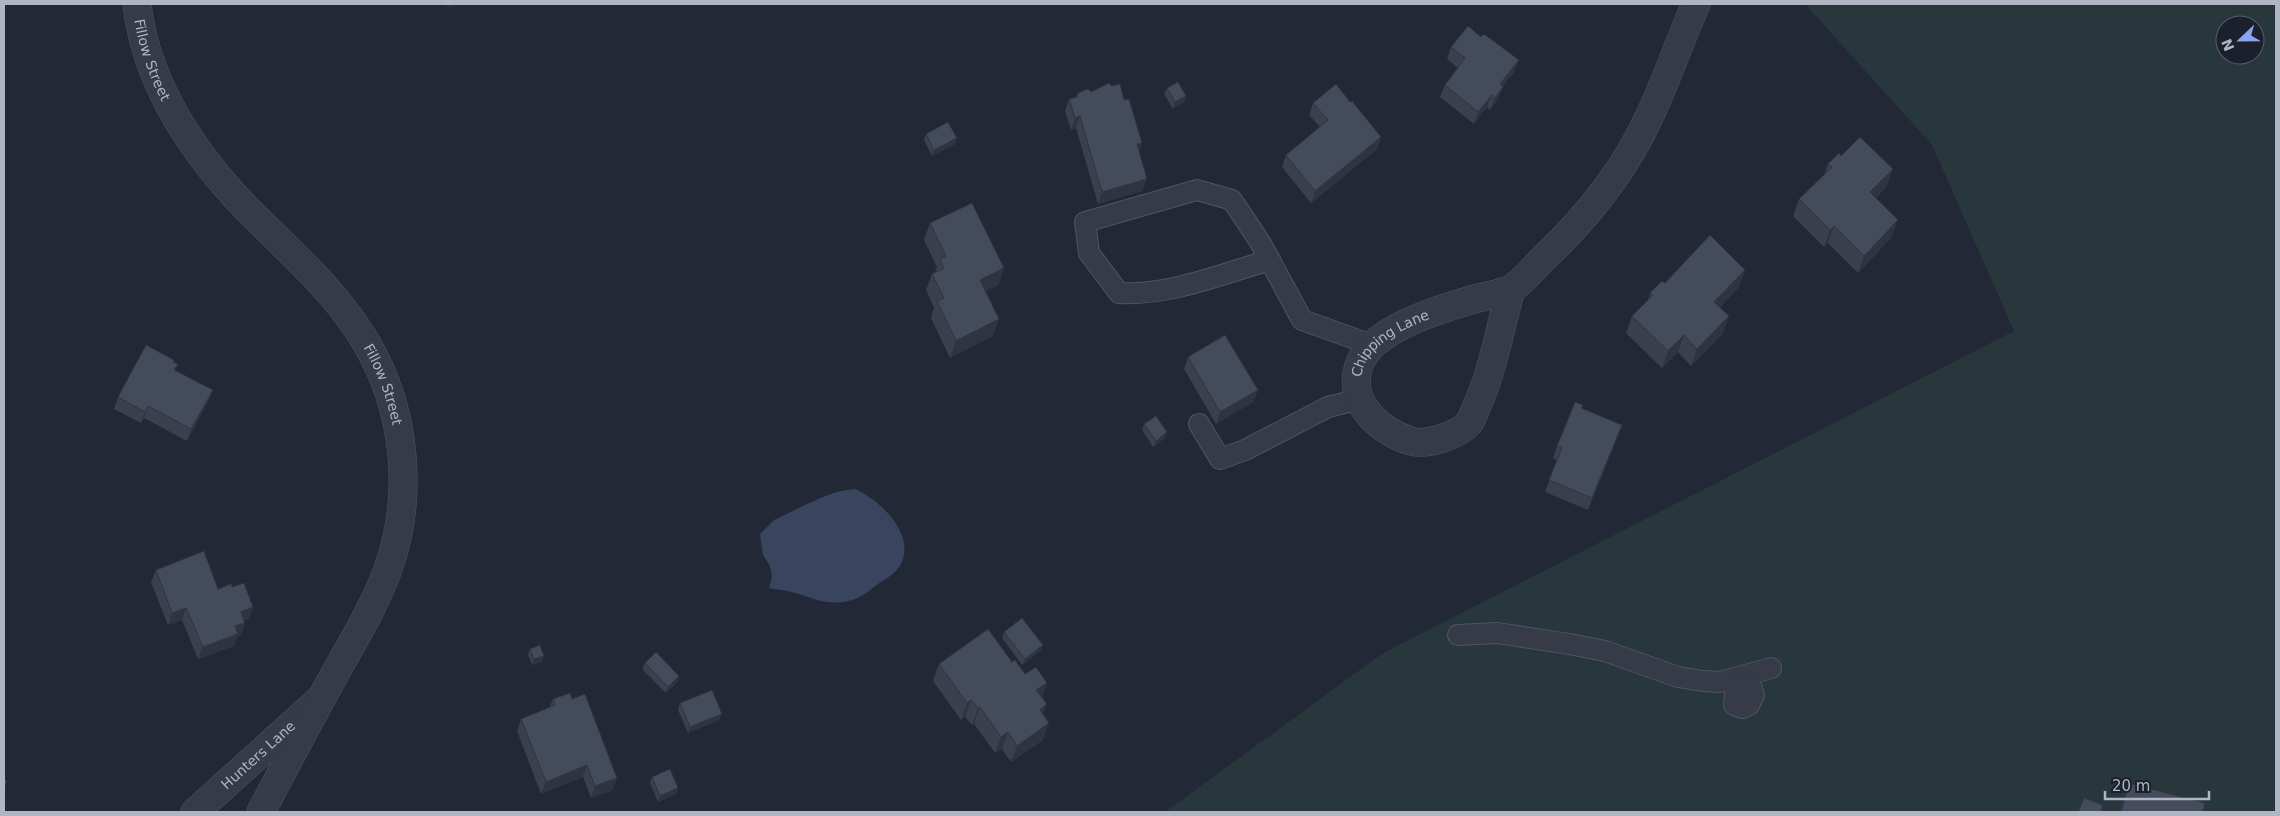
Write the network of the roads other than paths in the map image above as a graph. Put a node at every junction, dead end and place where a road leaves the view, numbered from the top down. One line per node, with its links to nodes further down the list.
1 (137, 4): 10 (street, Fillow Street)
2 (1696, 4): 4 (street, Chipping Lane)
3 (1270, 260): 3 (lane); 5 (lane)
4 (1511, 289): 5 (street, Chipping Lane); 6 (street, Chipping Lane)
5 (1372, 345): 6 (street, Chipping Lane)
6 (1360, 398): 7 (lane)
7 (1199, 424)
8 (1458, 635): 9 (lane)
9 (1771, 668)
10 (322, 698): 11 (street, Hunters Lane); 12 (street, Fillow Street)
11 (195, 812)
12 (261, 812)

